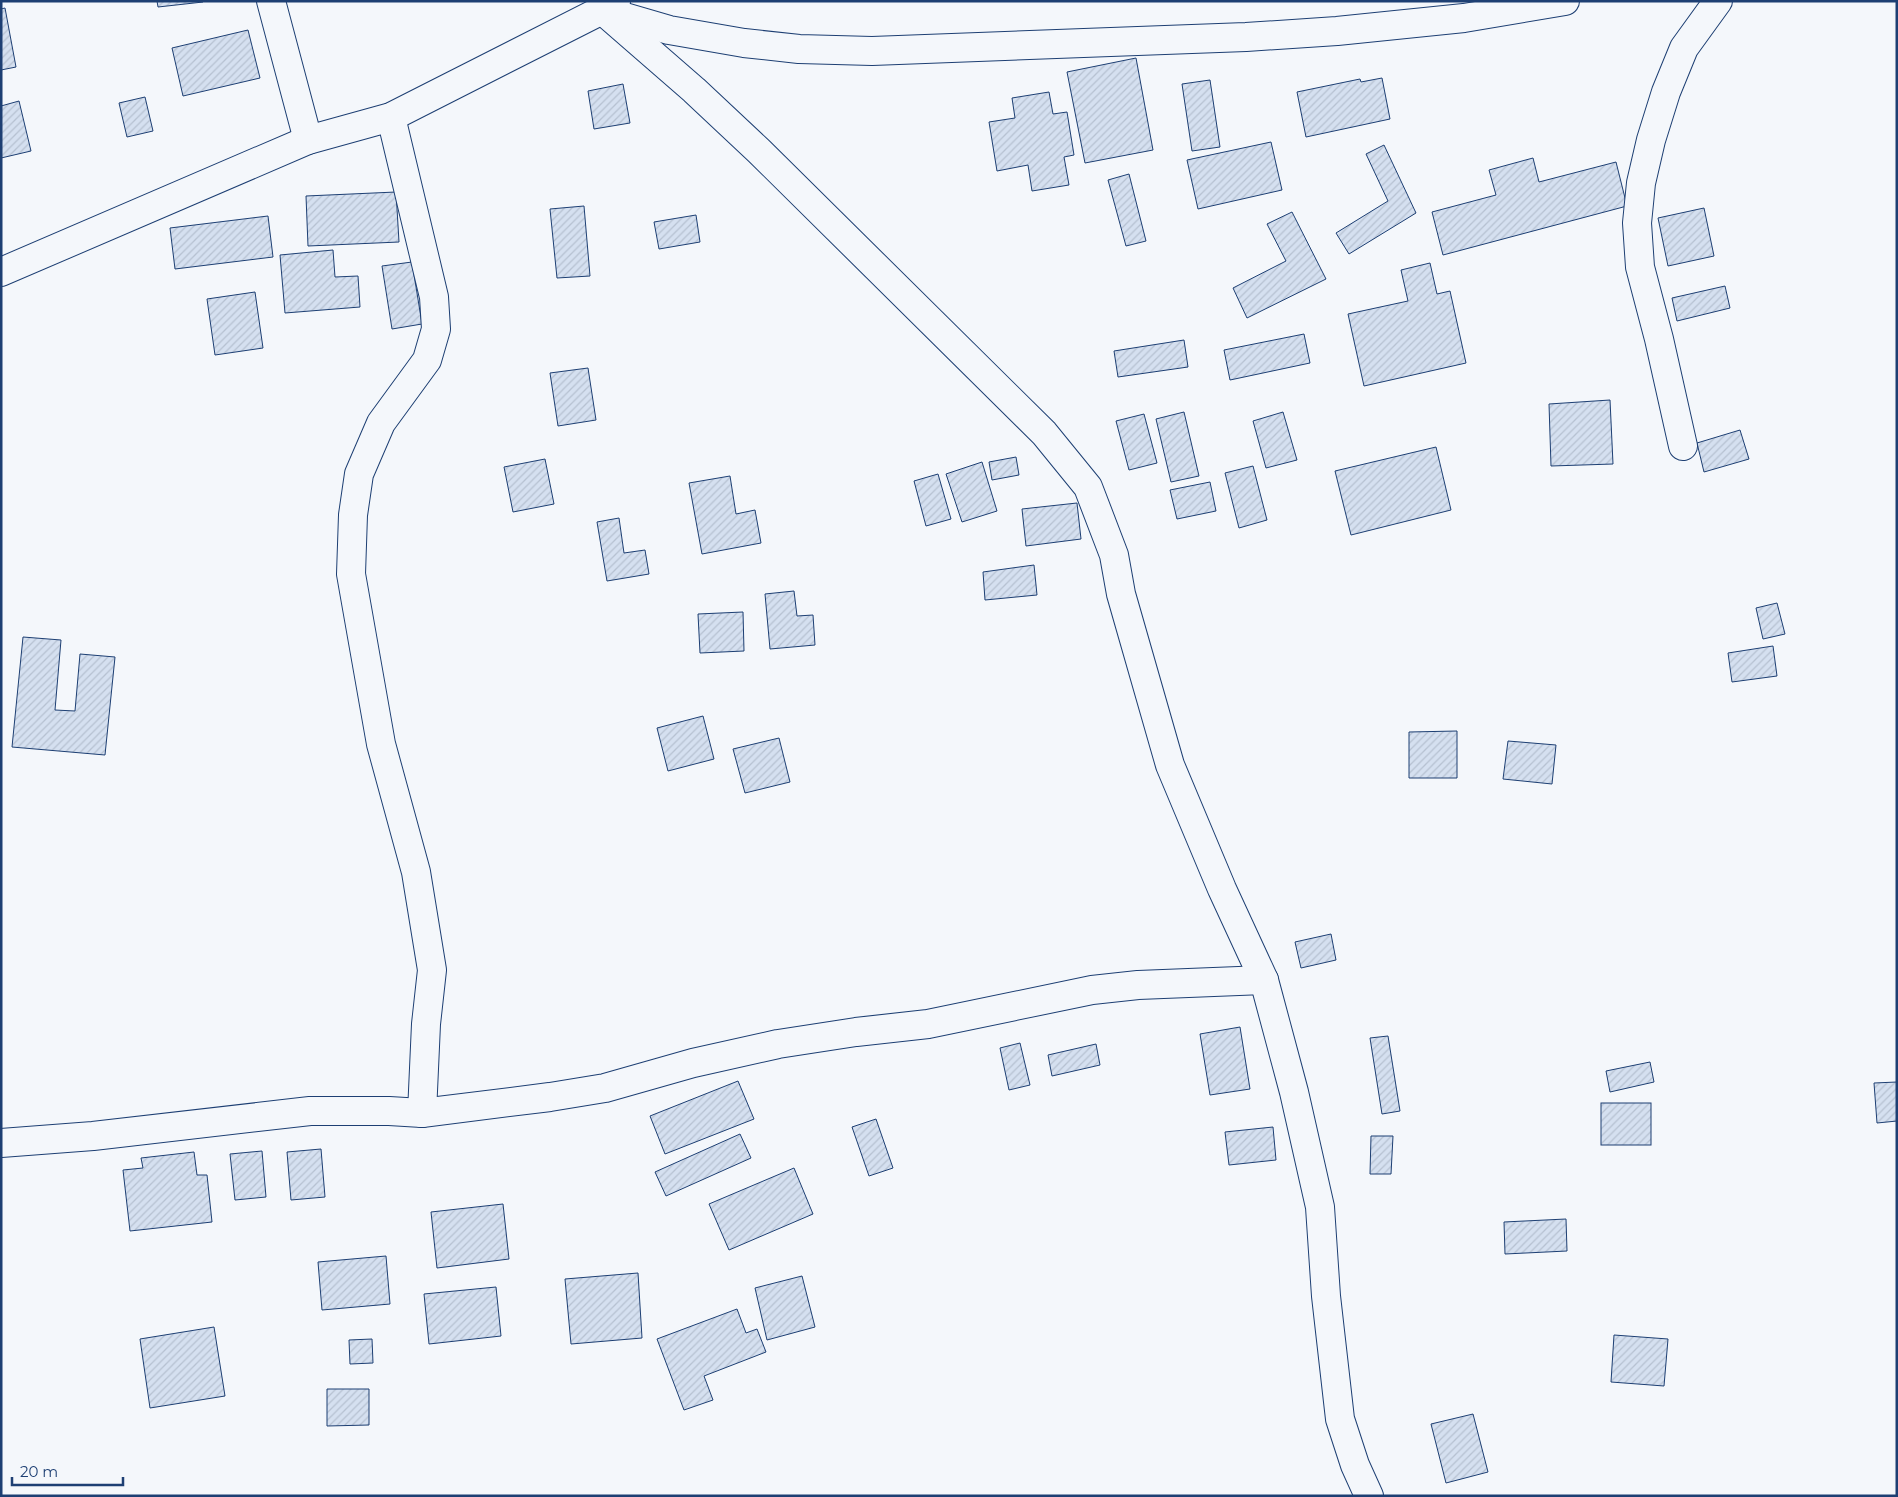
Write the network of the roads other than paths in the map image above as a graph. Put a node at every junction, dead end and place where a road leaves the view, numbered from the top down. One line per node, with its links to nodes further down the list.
1 (271, 1): 6 (street)
2 (1565, 1): 4 (street)
3 (1718, 1): 8 (street)
4 (609, 6): 5 (street); 9 (street)
5 (391, 116): 6 (street); 10 (street)
6 (308, 140): 7 (street)
7 (1, 272)
8 (1683, 446)
9 (1264, 980): 10 (street); 12 (street)
10 (422, 1113): 11 (street)
11 (1, 1143)
12 (1369, 1496)

